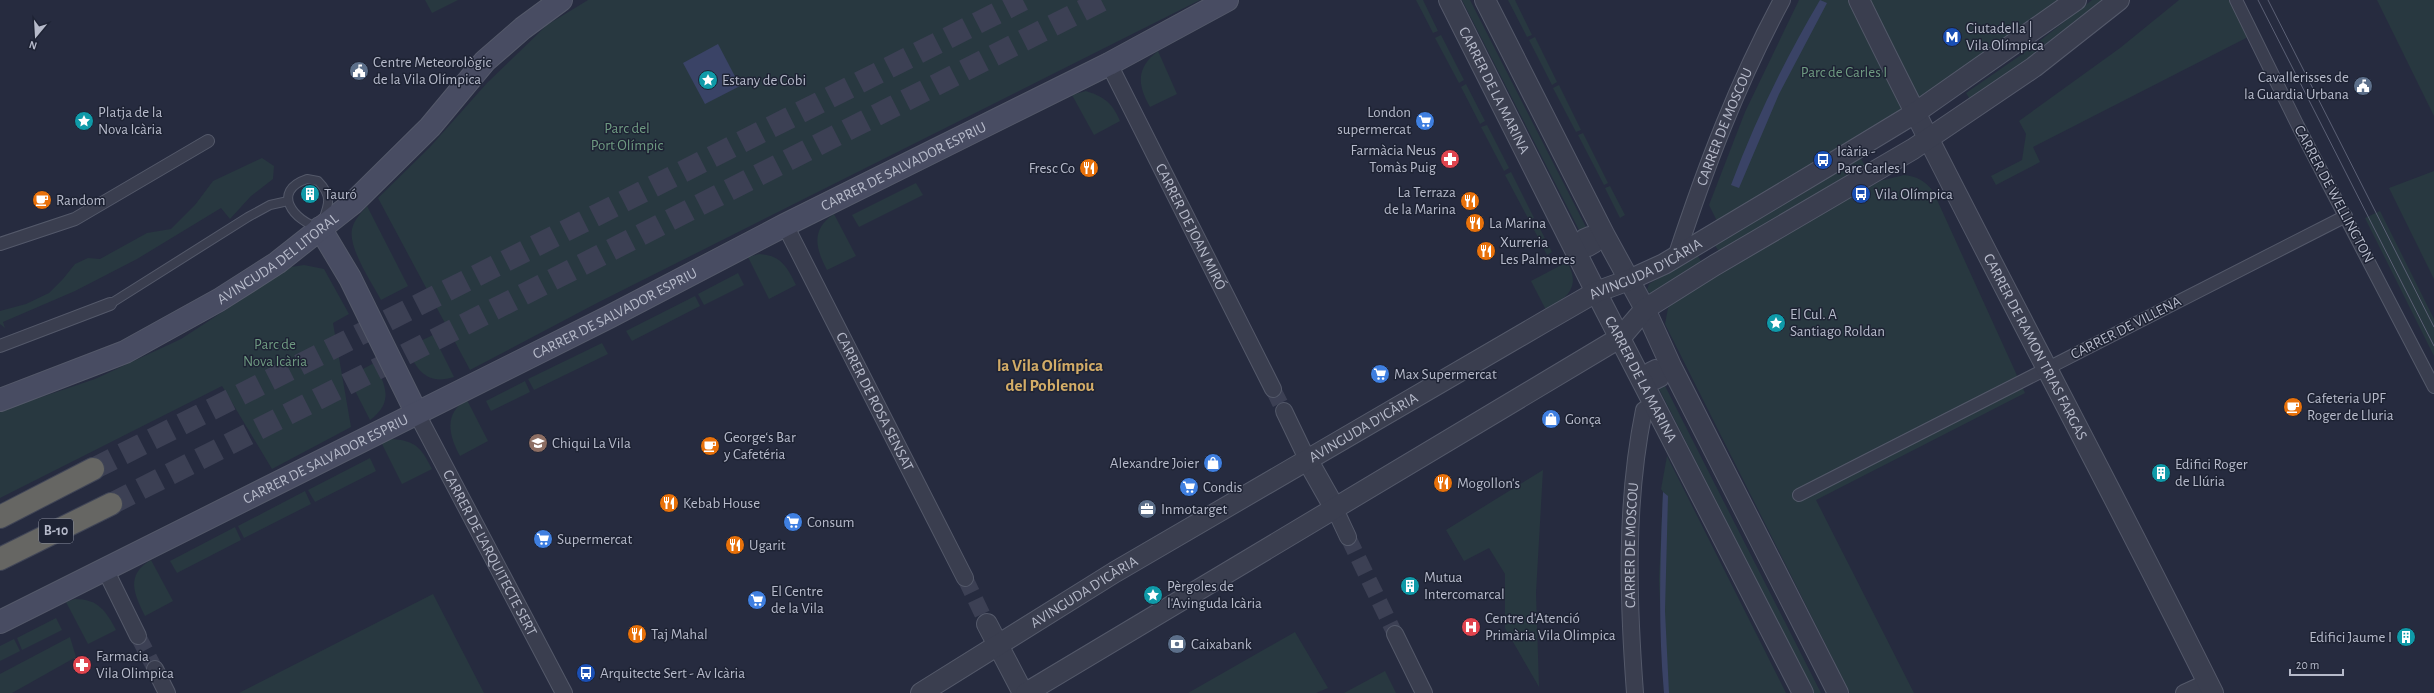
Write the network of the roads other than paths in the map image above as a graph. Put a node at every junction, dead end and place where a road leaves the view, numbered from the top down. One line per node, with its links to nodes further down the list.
1 (562, 0): 17 (main road, AVINGUDA DEL LITORAL)
2 (1228, 0): 10 (main road, CARRER DE SALVADOR ESPRIU)
3 (1449, 0): 21 (street, CARRER DE LA MARINA)
4 (1485, 0): 20 (street, CARRER DE LA MARINA)
5 (1782, 0): 19 (street, CARRER DE MOSCOU)
6 (1859, 0): 11 (street, CARRER DE RAMON TRIAS FARGAS)
7 (2076, 0): 11 (street, AVINGUDA D'ICÀRIA)
8 (2119, 0): 12 (street, AVINGUDA D'ICÀRIA)
9 (2236, 0): 15 (street, CARRER DE WELLINGTON)
10 (1109, 64): 16 (main road, CARRER DE SALVADOR ESPRIU); 28 (street, CARRER DE JOAN MIRÓ)
11 (1915, 113): 12 (street, CARRER DE RAMON TRIAS FARGAS); 19 (street, AVINGUDA D'ICÀRIA)
12 (1927, 139): 23 (street, AVINGUDA D'ICÀRIA); 26 (street, CARRER DE RAMON TRIAS FARGAS)
13 (208, 141): 18 (street)
14 (288, 202): 17 (lane); 17 (lane); 22 (lane)
15 (2346, 216): 26 (street, CARRER DE VILLENA); 27 (street, CARRER DE WELLINGTON)
16 (784, 225): 32 (main road, CARRER DE SALVADOR ESPRIU); 42 (street, CARRER DE ROSA SENSAT)
17 (320, 228): 29 (main road, AVINGUDA DEL LITORAL); 32 (main road)
18 (0, 244)
19 (1676, 257): 20 (street, AVINGUDA D'ICÀRIA)
20 (1629, 280): 21 (street, AVINGUDA D'ICÀRIA); 23 (street, CARRER DE LA MARINA)
21 (1596, 292): 24 (street, CARRER DE LA MARINA); 33 (street, AVINGUDA D'ICÀRIA)
22 (110, 304): 25 (street)
23 (1645, 309): 24 (street, AVINGUDA D'ICÀRIA); 57 (street, CARRER DE LA MARINA)
24 (1621, 337): 30 (street, CARRER DE LA MARINA); 37 (street, AVINGUDA D'ICÀRIA)
25 (0, 346)
26 (2048, 368): 35 (street, CARRER DE VILLENA); 49 (street, CARRER DE RAMON TRIAS FARGAS)
27 (2434, 387)
28 (1273, 389)
29 (0, 400)
30 (1655, 404): 55 (street, CARRER DE MOSCOU); 56 (street, CARRER DE LA MARINA)
31 (1284, 411): 33 (street)
32 (416, 412): 41 (main road, CARRER DE SALVADOR ESPRIU); 51 (street, CARRER DE L'ARQUITECTE SERT)
33 (1308, 460): 37 (street); 47 (street, AVINGUDA D'ICÀRIA)
34 (93, 469): 38 (highway, B-10)
35 (1799, 495)
36 (111, 504): 40 (highway, B-10)
37 (1334, 507): 39 (street); 53 (street, AVINGUDA D'ICÀRIA)
38 (0, 517)
39 (1348, 537)
40 (0, 559)
41 (105, 569): 43 (main road, CARRER DE SALVADOR ESPRIU); 46 (street)
42 (965, 578)
43 (0, 622)
44 (987, 624): 47 (street)
45 (1395, 634): 54 (street)
46 (138, 636)
47 (998, 646): 52 (street, AVINGUDA D'ICÀRIA); 53 (street)
48 (155, 669): 50 (street)
49 (2210, 687): 58 (street)
50 (167, 693)
51 (564, 693)
52 (921, 693)
53 (1025, 693)
54 (1424, 693)
55 (1635, 693)
56 (1803, 693)
57 (1838, 693)
58 (2184, 693)

